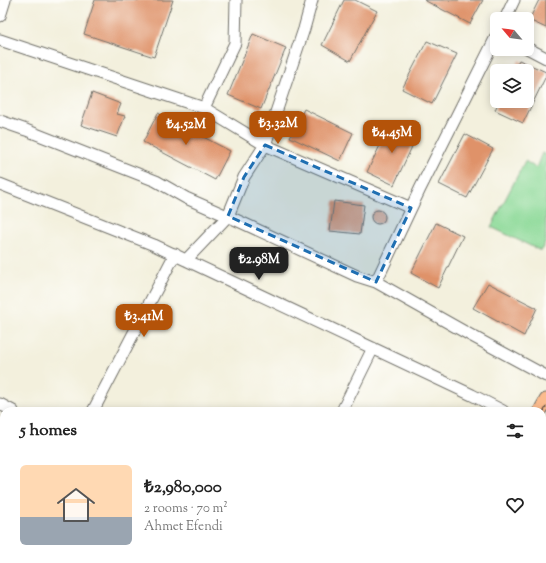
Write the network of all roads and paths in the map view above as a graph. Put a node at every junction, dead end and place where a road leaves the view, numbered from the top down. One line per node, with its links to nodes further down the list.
1 (5, 0): 6 (street)
2 (236, 0): 11 (street)
3 (312, 0): 13 (street)
4 (514, 0): 5 (street)
5 (508, 12)
6 (0, 16)
7 (0, 40): 11 (street)
8 (490, 49): 15 (street)
9 (534, 52): 10 (street)
10 (546, 58)
11 (204, 108): 13 (street)
12 (0, 121): 16 (street)
13 (265, 145): 15 (street); 16 (street)
14 (0, 184): 17 (street)
15 (411, 208): 19 (street)
16 (228, 216): 18 (street); 19 (street)
17 (174, 254): 18 (street); 22 (street)
18 (186, 260): 20 (street)
19 (376, 282): 21 (street)
20 (373, 348): 23 (street); 24 (street)
21 (546, 376)
22 (95, 407)
23 (344, 407)
24 (495, 407)

